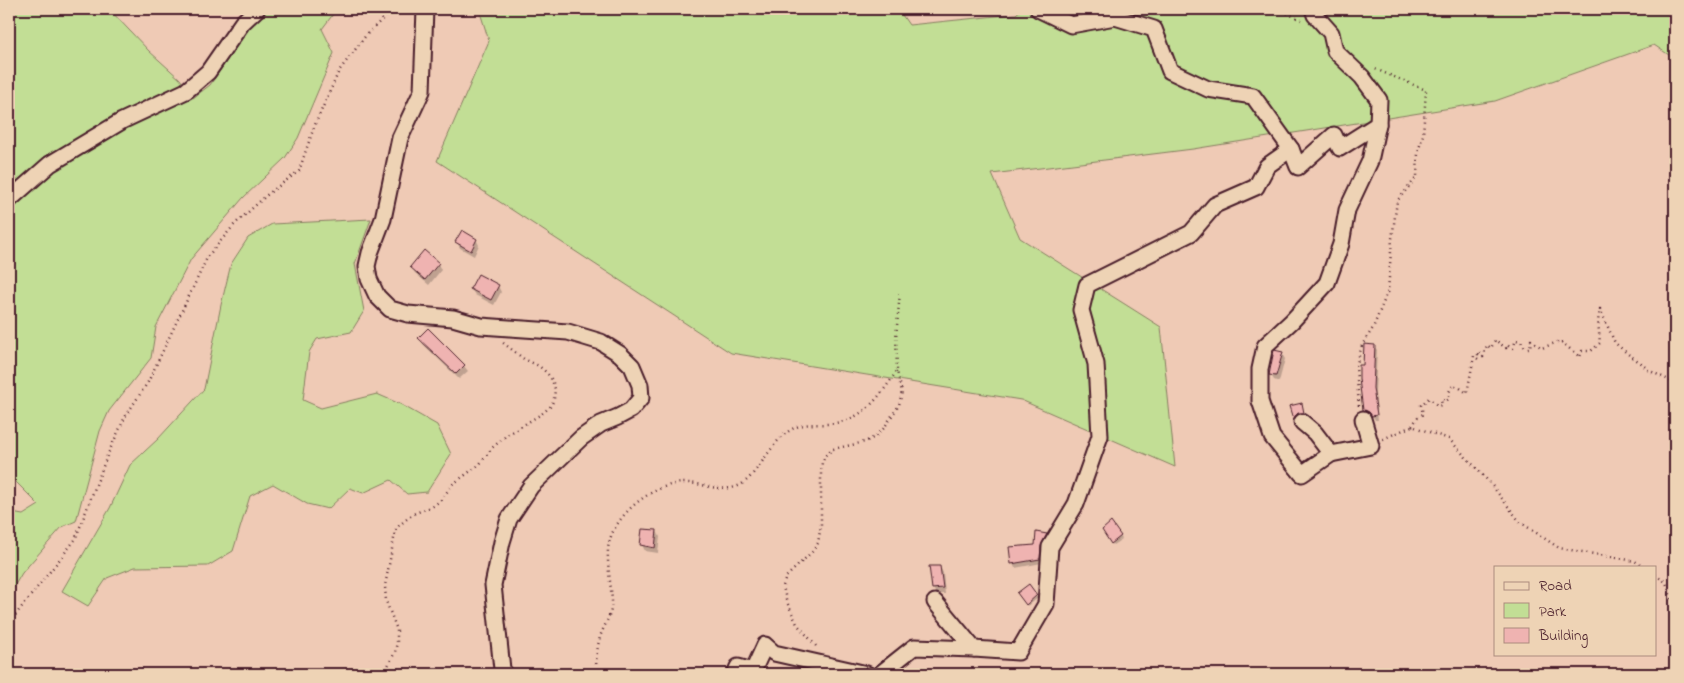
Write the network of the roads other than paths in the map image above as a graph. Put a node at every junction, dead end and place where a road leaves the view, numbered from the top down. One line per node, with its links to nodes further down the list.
1 (257, 9): 7 (street)
2 (425, 9): 13 (street)
3 (1038, 9): 6 (street)
4 (1312, 9): 5 (street)
5 (1378, 124): 6 (street); 10 (street)
6 (1290, 149): 12 (street)
7 (9, 200)
8 (1363, 419): 10 (street)
9 (1302, 422): 10 (street)
10 (1330, 454)
11 (936, 602): 12 (street)
12 (974, 649): 16 (street)
13 (505, 674)
14 (735, 674): 15 (street)
15 (867, 674)
16 (880, 674)

